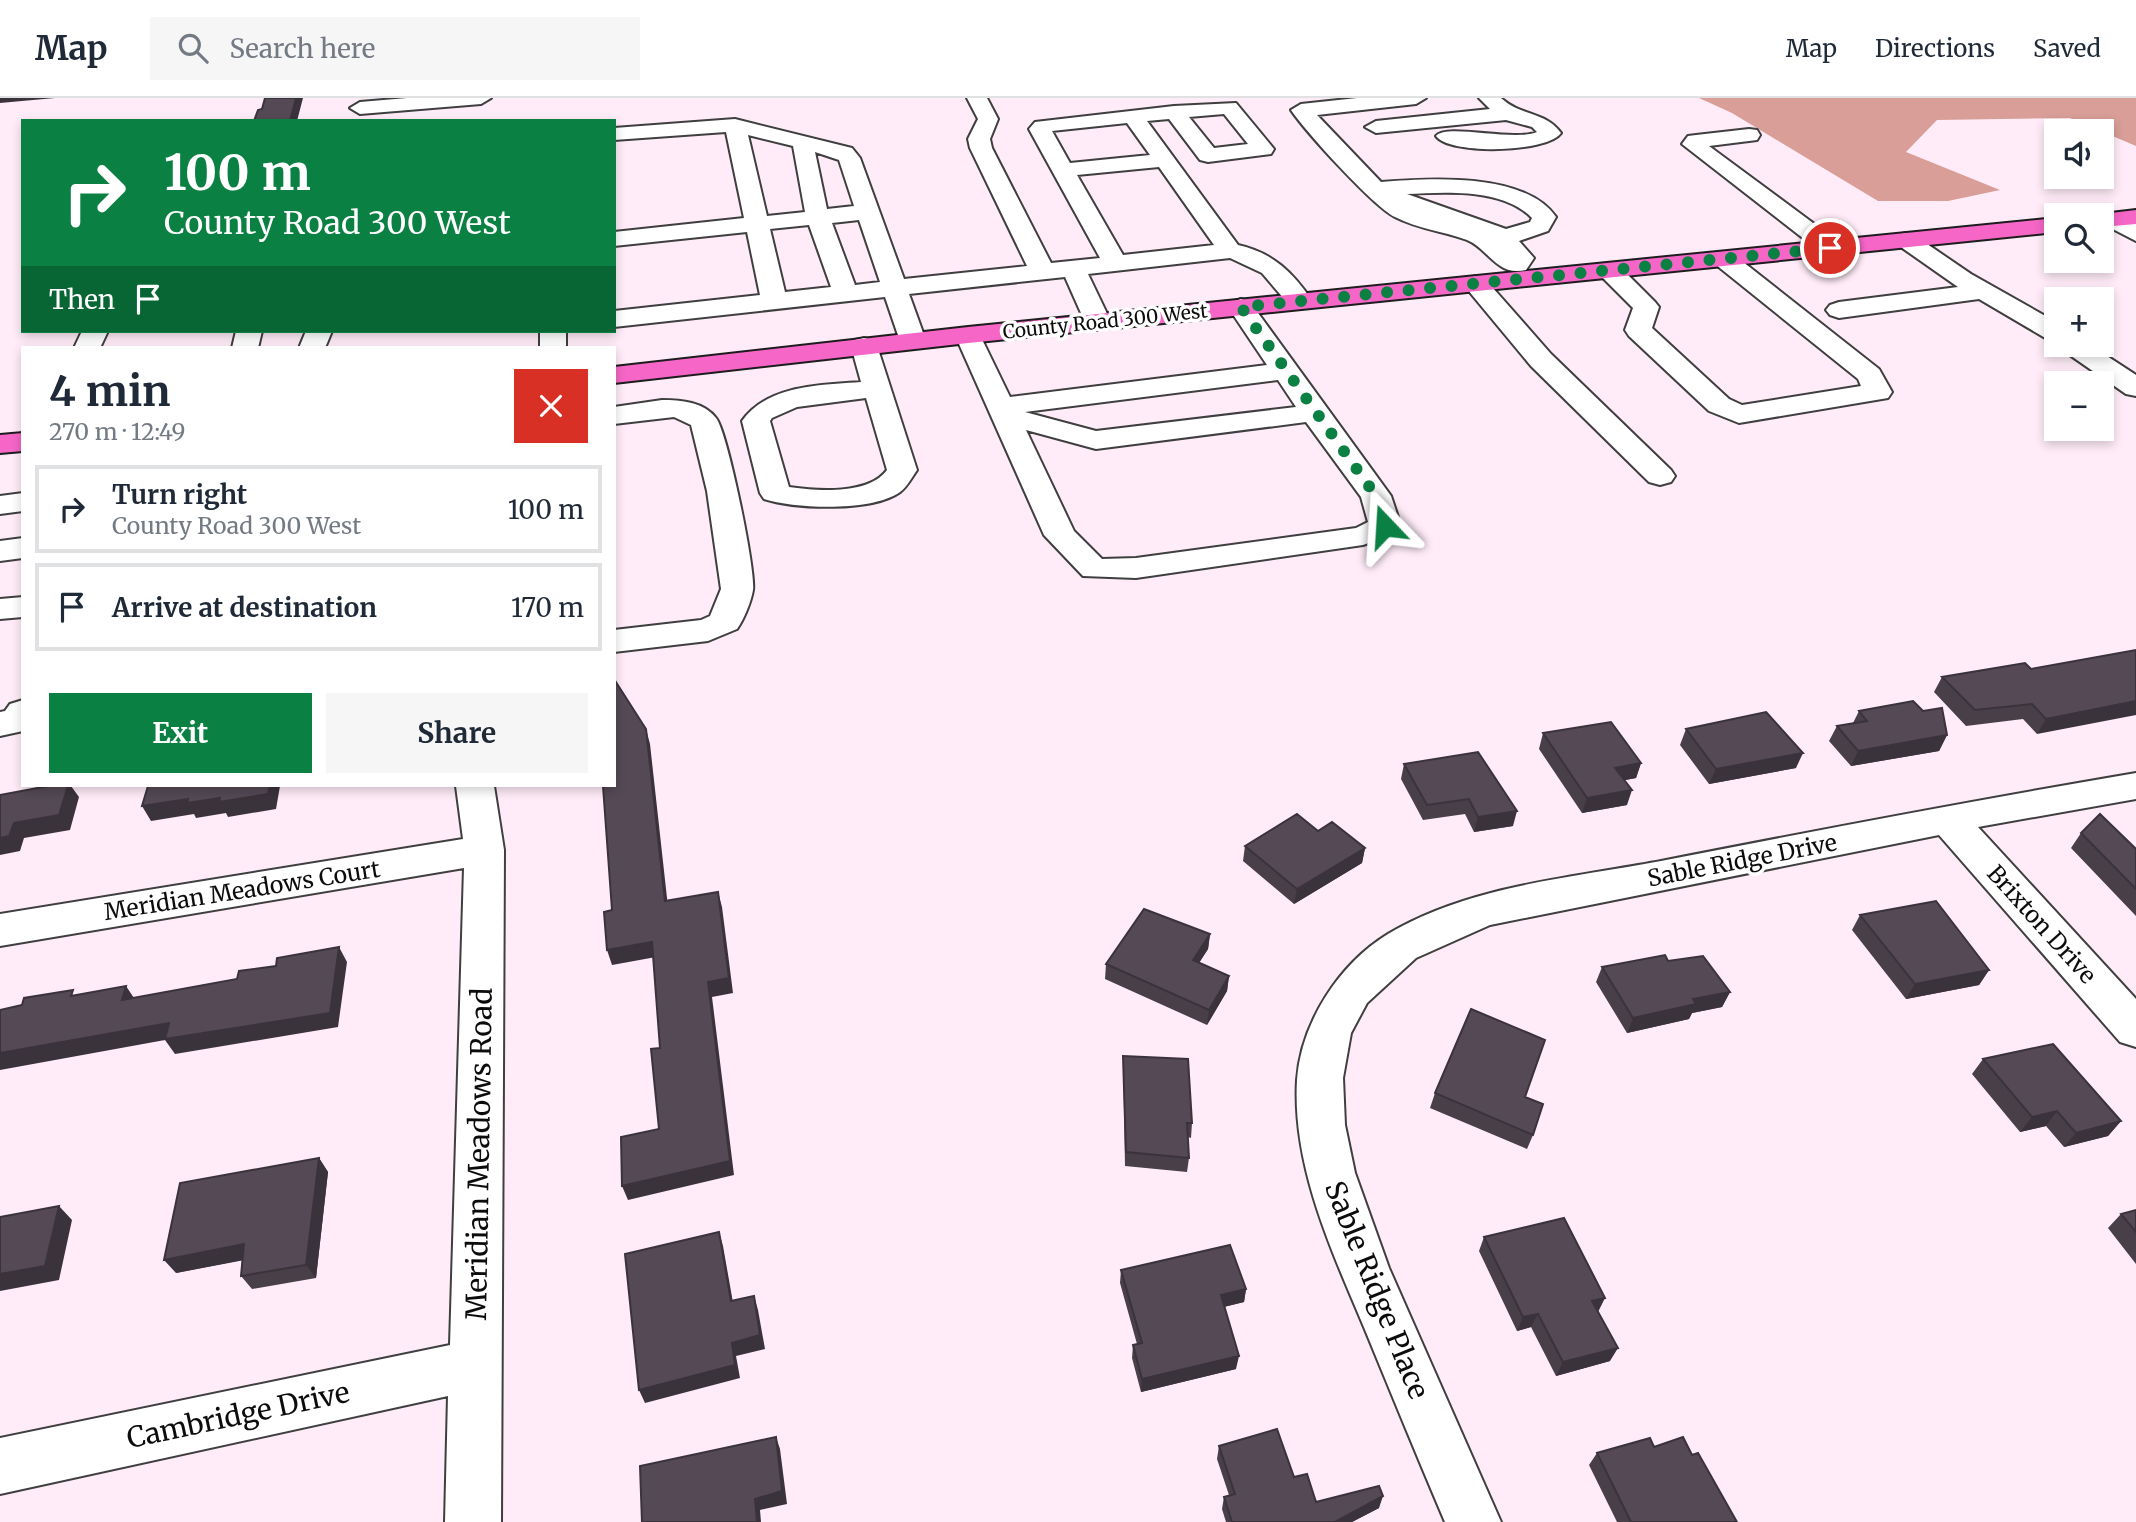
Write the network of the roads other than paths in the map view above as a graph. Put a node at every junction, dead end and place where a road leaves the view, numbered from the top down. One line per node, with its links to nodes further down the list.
1 (481, 98): 6 (street)
2 (978, 98): 35 (street)
3 (1416, 98): 12 (street)
4 (1489, 98): 8 (street)
5 (360, 109): 6 (street)
6 (431, 111)
7 (1174, 112): 10 (street)
8 (1507, 114): 9 (street); 9 (street)
9 (1415, 123): 12 (street)
10 (1140, 124): 16 (street); 17 (street)
11 (735, 125): 13 (street); 15 (street); 23 (street)
12 (1322, 132): 18 (street)
13 (616, 134)
14 (1749, 135): 30 (street)
15 (803, 141): 19 (street); 20 (street)
16 (1165, 160): 17 (street); 31 (street)
17 (1063, 170): 33 (street)
18 (1381, 193): 27 (street); 27 (street)
19 (869, 212): 20 (street); 39 (street)
20 (820, 217): 23 (street); 41 (street)
21 (2136, 217): 22 (main road)
22 (2114, 219)
23 (757, 224): 28 (street); 42 (street)
24 (2114, 224): 26 (street)
25 (2044, 226): 29 (main road, County Road 300 West)
26 (2136, 234)
27 (1490, 236): 37 (street)
28 (616, 239)
29 (1906, 240): 30 (main road, County Road 300 West); 40 (street)
30 (1830, 248): 32 (main road, County Road 300 West)
31 (1230, 251): 33 (street); 43 (street)
32 (1724, 259): 36 (main road, County Road 300 West); 36 (street)
33 (1115, 263): 34 (street)
34 (1073, 268): 35 (street); 47 (street)
35 (1042, 271): 39 (street)
36 (1609, 271): 37 (main road, County Road 300 West)
37 (1523, 272): 38 (main road, County Road 300 West)
38 (1476, 284): 43 (main road, County Road 300 West); 62 (street)
39 (894, 286): 41 (street); 50 (street)
40 (1985, 291): 45 (street); 48 (street)
41 (845, 292): 42 (street)
42 (774, 300): 46 (street)
43 (1300, 302): 44 (main road, County Road 300 West)
44 (1241, 307): 47 (main road, County Road 300 West); 53 (street)
45 (1839, 310)
46 (616, 319)
47 (1098, 322): 49 (main road, County Road 300 West)
48 (2044, 327)
49 (968, 335): 50 (main road, County Road 300 West); 57 (street)
50 (914, 341): 51 (main road, County Road 300 West)
51 (864, 346): 54 (main road, County Road 300 West); 56 (street)
52 (2091, 357): 55 (street)
53 (1285, 371): 57 (street); 58 (street)
54 (616, 375)
55 (2136, 388)
56 (877, 389): 56 (street)
57 (1003, 411): 58 (street); 58 (street)
58 (1314, 412)
59 (616, 416): 69 (street)
60 (21, 442): 61 (main road)
61 (0, 444)
62 (1660, 476)
63 (21, 502): 64 (street)
64 (0, 505)
65 (21, 548): 66 (street)
66 (0, 551)
67 (21, 607): 68 (street)
68 (0, 610)
69 (616, 641)
70 (21, 716): 71 (street)
71 (0, 724)
72 (2136, 786): 74 (street, Sable Ridge Drive)
73 (475, 787): 75 (street, Meridian Meadows Road)
74 (1948, 819): 77 (street, Sable Ridge Drive); 78 (street, Brixton Drive)
75 (484, 850): 76 (street, Meridian Meadows Court); 79 (street, Meridian Meadows Road)
76 (0, 930)
77 (1364, 977): 82 (street, Sable Ridge Place)
78 (2136, 1030)
79 (476, 1364): 80 (street, Cambridge Drive); 81 (street, Meridian Meadows Road)
80 (0, 1466)
81 (474, 1522)
82 (1473, 1522)

